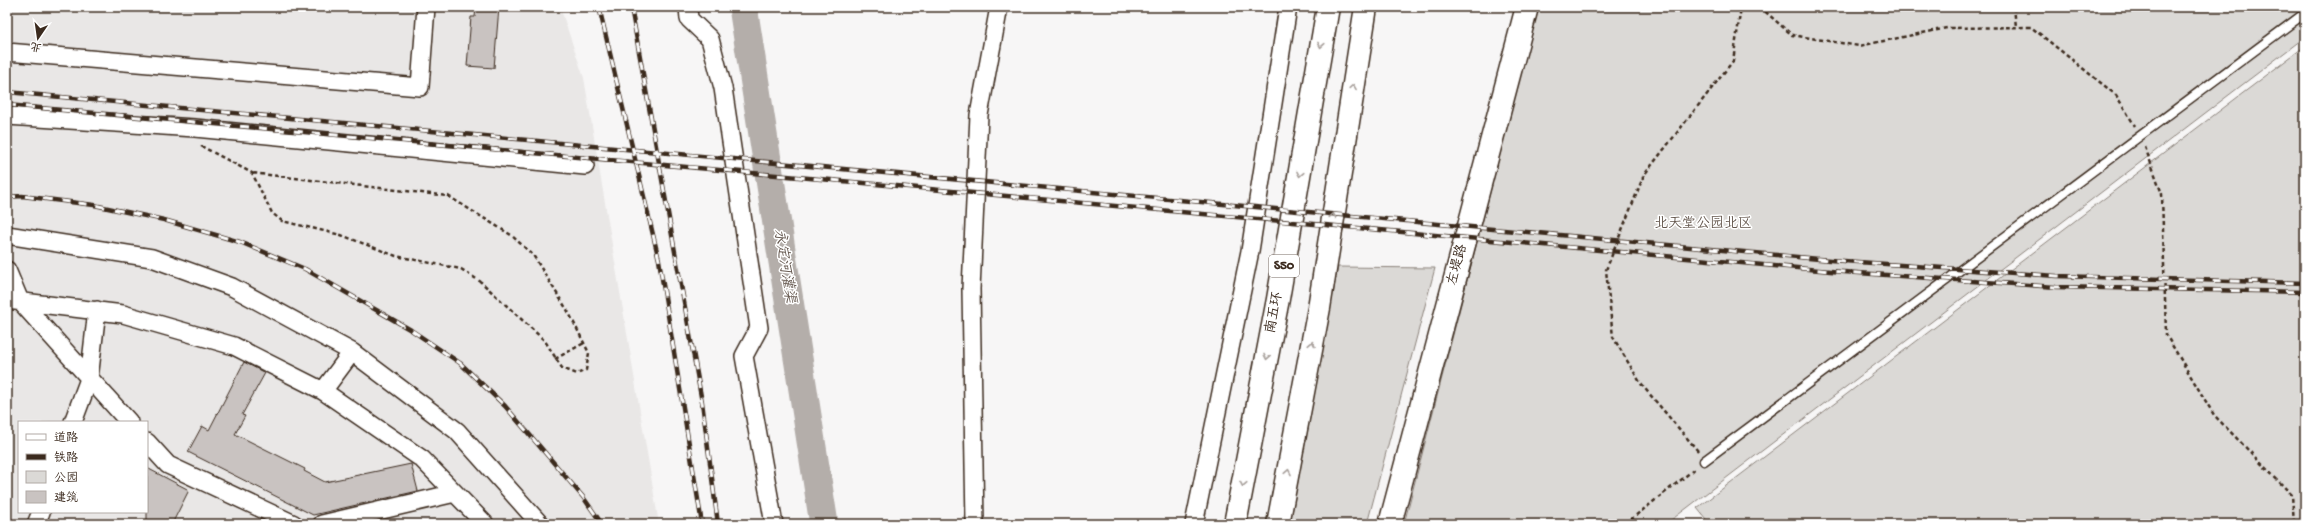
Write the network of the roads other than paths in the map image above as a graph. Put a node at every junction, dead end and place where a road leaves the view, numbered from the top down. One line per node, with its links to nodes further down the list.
1 (426, 7): 9 (street)
2 (688, 7): 30 (street)
3 (999, 7): 31 (street)
4 (1288, 7): 32 (street)
5 (1328, 7): 33 (main road, 南五环 / S50, one-way to 33)
6 (1366, 7): 34 (main road, one-way to 6)
7 (1527, 7): 35 (main road, 左堤路)
8 (2305, 13): 22 (lane)
9 (7, 52)
10 (7, 116): 11 (street)
11 (584, 166)
12 (7, 235): 16 (street)
13 (7, 270): 14 (street)
14 (13, 301): 15 (street); 17 (street)
15 (97, 310): 17 (street); 18 (street)
16 (352, 352): 18 (street); 29 (street)
17 (89, 379): 19 (street); 20 (street)
18 (323, 391): 23 (street)
19 (73, 421)
20 (128, 421)
21 (148, 443): 25 (street)
22 (1704, 462)
23 (455, 493): 27 (street); 28 (street)
24 (41, 513): 26 (street)
25 (290, 523)
26 (36, 524)
27 (322, 524)
28 (485, 524)
29 (540, 524)
30 (774, 524)
31 (975, 524)
32 (1194, 524)
33 (1235, 524)
34 (1278, 524)
35 (1390, 524)

